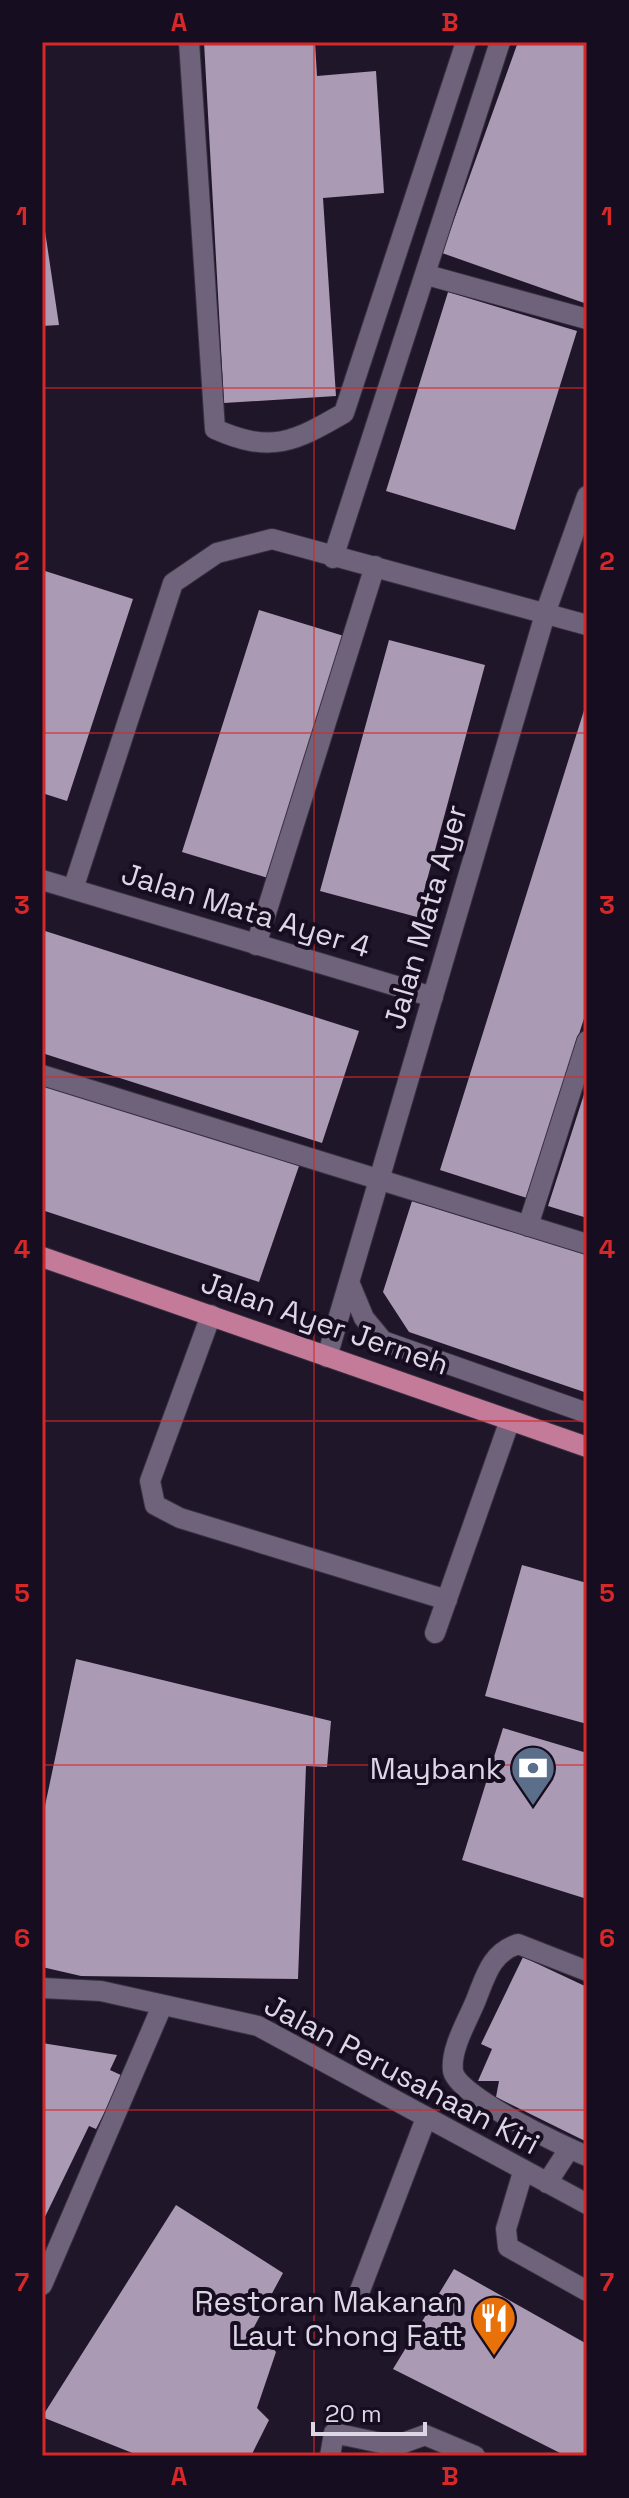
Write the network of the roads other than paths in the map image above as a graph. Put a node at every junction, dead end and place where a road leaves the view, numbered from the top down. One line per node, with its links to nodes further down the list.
1 (189, 42): 2 (street)
2 (466, 42)
3 (500, 42): 4 (street)
4 (427, 275): 5 (street); 7 (street)
5 (587, 319)
6 (587, 496): 9 (street, Jalan Mata Ayer)
7 (333, 558): 8 (street); 12 (street)
8 (375, 566): 9 (street); 13 (street)
9 (546, 611): 10 (street); 14 (street, Jalan Mata Ayer)
10 (587, 625)
11 (42, 880): 12 (street, Jalan Mata Ayer 4)
12 (73, 889): 13 (street, Jalan Mata Ayer 4)
13 (256, 945): 14 (street, Jalan Mata Ayer 4)
14 (433, 997): 17 (street, Jalan Mata Ayer)
15 (587, 1041): 18 (street)
16 (42, 1075): 17 (street)
17 (379, 1181): 18 (street); 21 (street, Jalan Mata Ayer)
18 (528, 1226): 19 (street)
19 (587, 1244)
20 (42, 1257): 22 (main road, Jalan Ayer Jerneh)
21 (349, 1282): 23 (street, Jalan Mata Ayer); 24 (street, Jalan Ayer Jerneh)
22 (211, 1315): 23 (main road, Jalan Ayer Jerneh); 29 (street)
23 (327, 1357): 26 (main road, Jalan Ayer Jerneh)
24 (541, 1399): 25 (street, Jalan Ayer Jerneh); 27 (street)
25 (587, 1413)
26 (510, 1420): 27 (main road, Jalan Ayer Jerneh); 29 (street)
27 (535, 1429): 28 (main road, Jalan Ayer Jerneh)
28 (587, 1447)
29 (447, 1600): 30 (street)
30 (435, 1633)
31 (587, 1971): 35 (street)
32 (42, 1988): 33 (street, Jalan Perusahaan Kiri)
33 (162, 2006): 34 (street, Jalan Perusahaan Kiri); 39 (street)
34 (426, 2118): 36 (street, Jalan Perusahaan Kiri); 41 (street)
35 (578, 2152): 37 (street)
36 (523, 2172): 37 (street, Jalan Perusahaan Kiri); 40 (street)
37 (547, 2183): 38 (street, Jalan Perusahaan Kiri)
38 (587, 2204)
39 (42, 2285)
40 (587, 2291)
41 (359, 2293)
42 (330, 2456): 43 (street)
43 (475, 2456)

